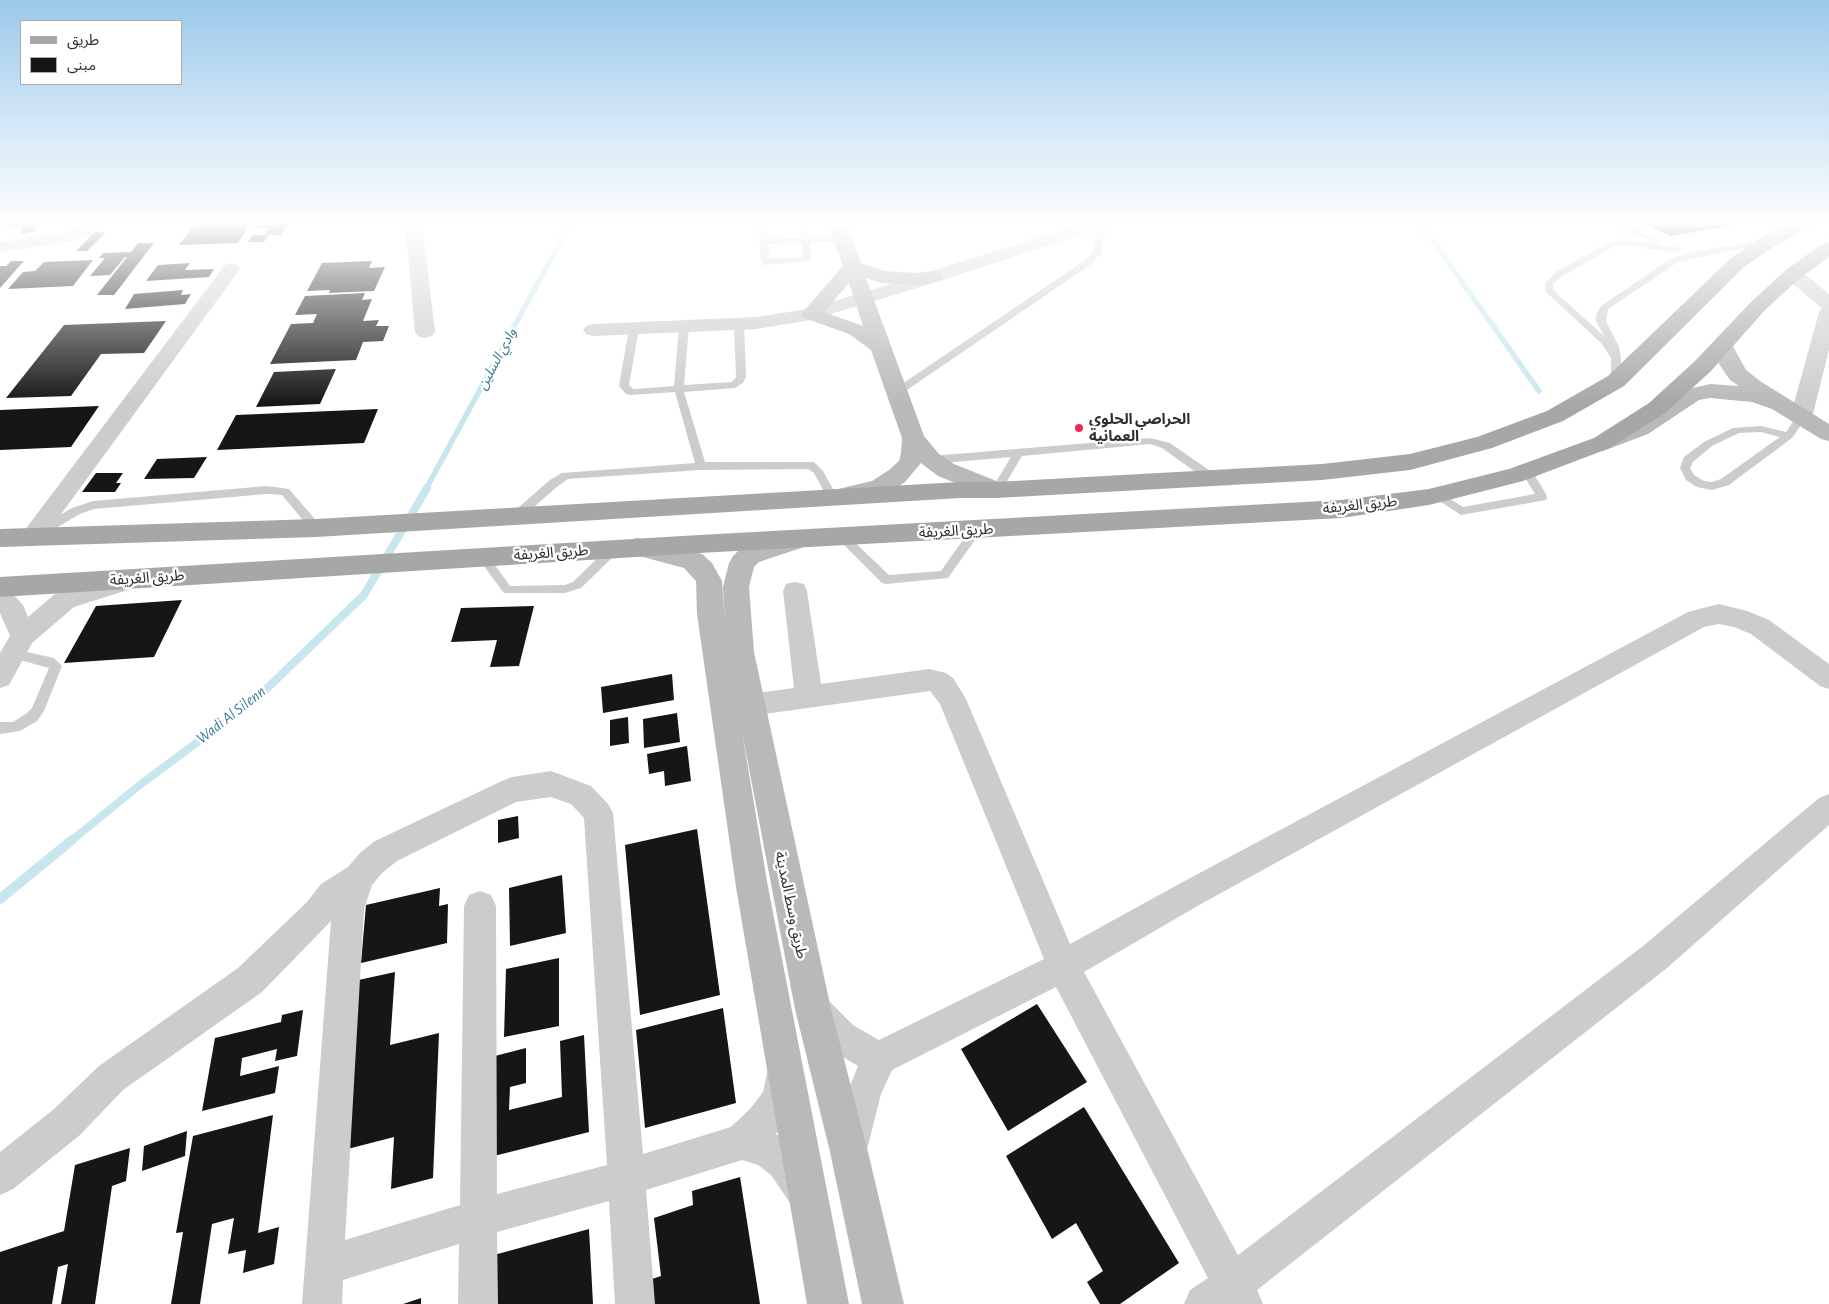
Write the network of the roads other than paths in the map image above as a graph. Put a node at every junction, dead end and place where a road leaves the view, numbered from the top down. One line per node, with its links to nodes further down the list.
1 (221, 283): 43 (street)
2 (420, 283): 22 (street)
3 (839, 283): 16 (street)
4 (859, 283): 13 (street)
5 (915, 283): 12 (street)
6 (1058, 283): 27 (lane)
7 (1550, 283): 25 (lane)
8 (1641, 283): 25 (lane)
9 (1717, 283): 25 (main road)
10 (1783, 283): 23 (main road, طريق الغريفة)
11 (1804, 283): 14 (street)
12 (899, 288): 13 (street); 17 (street)
13 (864, 298): 16 (street); 17 (street)
14 (1829, 304)
15 (1829, 312): 29 (street)
16 (811, 314): 18 (street); 24 (street)
17 (872, 322): 24 (street)
18 (739, 324): 19 (street); 26 (lane)
19 (684, 326): 20 (street); 26 (lane)
20 (634, 328): 21 (street); 26 (lane)
21 (593, 330)
22 (425, 332)
23 (1722, 345): 28 (street); 33 (main road, طريق الغريفة)
24 (880, 346): 27 (street)
25 (1616, 369): 37 (main road)
26 (679, 390): 36 (lane)
27 (897, 392): 32 (street)
28 (1778, 403): 29 (street); 33 (street)
29 (1801, 418): 30 (street); 31 (lane)
30 (1829, 434)
31 (1788, 436): 31 (lane)
32 (913, 438): 35 (street); 39 (street)
33 (1602, 443): 42 (main road, طريق الغريفة)
34 (1018, 453): 35 (lane); 37 (lane); 38 (lane)
35 (931, 460): 38 (street)
36 (701, 466): 39 (lane); 40 (lane)
37 (1212, 478): 38 (main road)
38 (996, 490): 39 (main road)
39 (833, 498): 40 (main road)
40 (515, 516): 41 (main road)
41 (316, 528): 43 (main road); 43 (lane)
42 (976, 530): 44 (main road, طريق الغريفة); 44 (lane)
43 (32, 537): 45 (main road)
44 (842, 537): 46 (main road, طريق الغريفة)
45 (0, 538)
46 (798, 540): 47 (main road, طريق الغريفة); 57 (street, طريق وسط المدينة)
47 (625, 548): 48 (main road, طريق الغريفة); 48 (lane); 65 (street)
48 (483, 557): 49 (main road, طريق الغريفة)
49 (135, 579): 50 (main road, طريق الغريفة); 53 (street)
50 (0, 587)
51 (795, 591): 56 (street)
52 (0, 597): 53 (street)
53 (12, 648): 54 (street); 58 (lane)
54 (0, 677)
55 (1829, 678): 62 (street)
56 (809, 696): 57 (street); 62 (street)
57 (750, 705): 63 (street, طريق وسط المدينة)
58 (0, 728)
59 (1829, 807): 73 (street)
60 (359, 877): 68 (street); 69 (street); 72 (street)
61 (480, 906): 71 (street)
62 (1063, 966): 64 (street); 73 (street)
63 (813, 1010): 64 (street); 67 (street, طريق وسط المدينة)
64 (880, 1058): 67 (street)
65 (785, 1068): 66 (street); 70 (street)
66 (742, 1142): 69 (street); 70 (street)
67 (849, 1152): 78 (street, طريق وسط المدينة)
68 (0, 1176)
69 (626, 1178): 71 (street); 76 (street)
70 (808, 1198): 77 (street)
71 (480, 1218): 72 (street); 75 (street)
72 (325, 1266): 74 (street)
73 (1238, 1294): 79 (street)
74 (322, 1304)
75 (478, 1304)
76 (635, 1304)
77 (828, 1304)
78 (883, 1304)
79 (1204, 1304)

